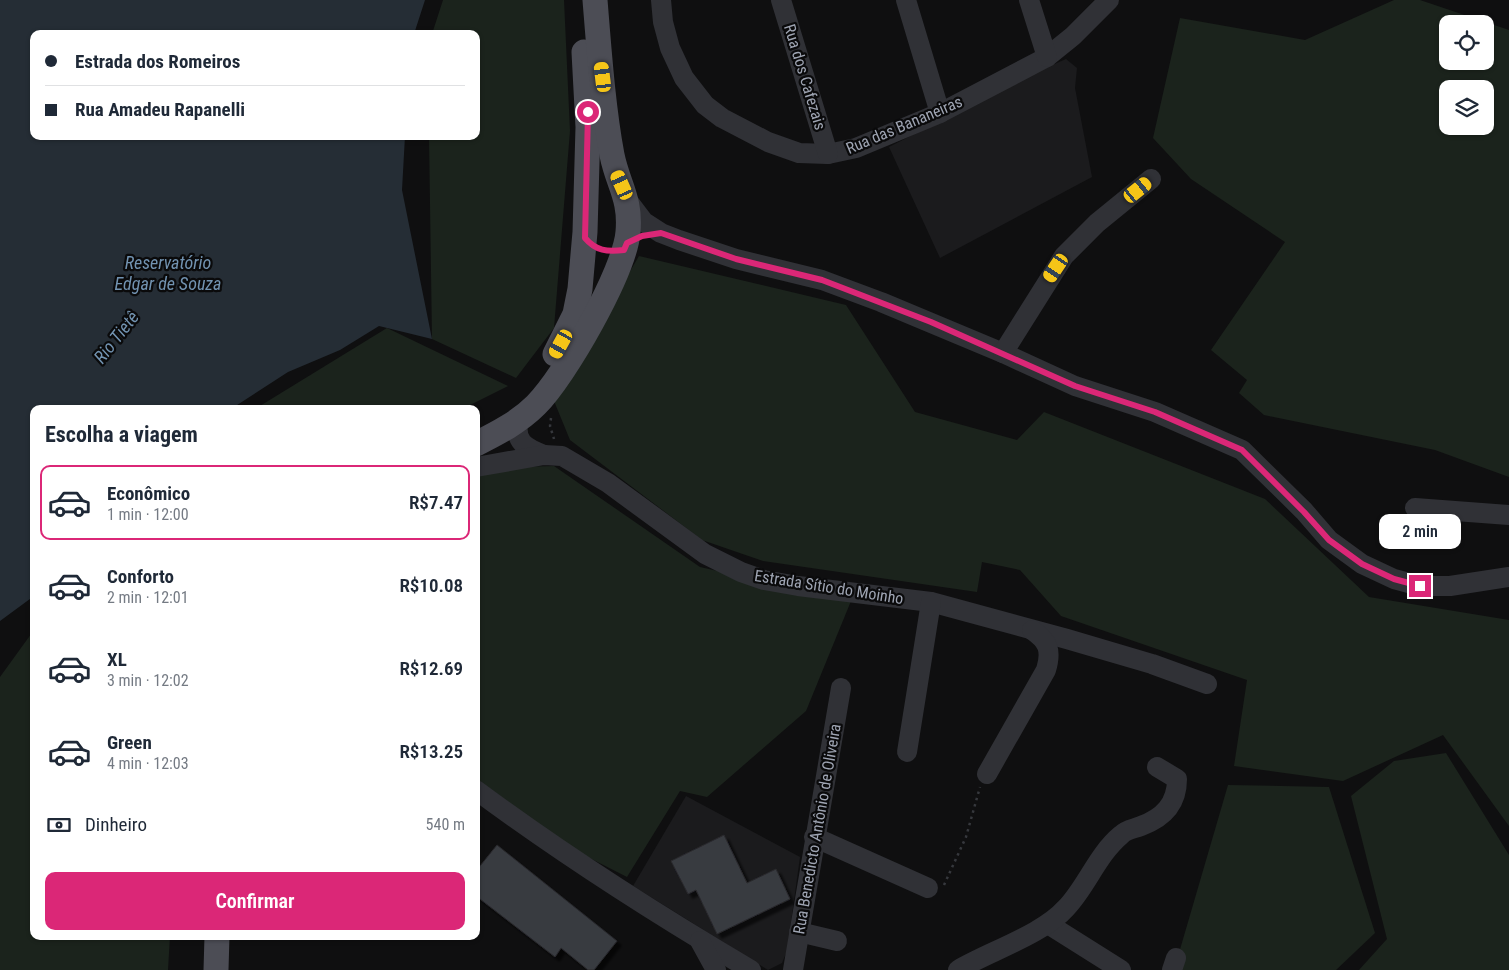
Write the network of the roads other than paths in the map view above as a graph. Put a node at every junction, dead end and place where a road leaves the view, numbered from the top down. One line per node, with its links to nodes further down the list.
1 (581, 0): 13 (main road)
2 (595, 0): 12 (main road)
3 (661, 0): 10 (street, Rua das Bananeiras)
4 (781, 0): 10 (street, Rua dos Cafezais)
5 (906, 0): 9 (street)
6 (1029, 0): 8 (street)
7 (1109, 0): 8 (street, Rua das Bananeiras)
8 (1047, 57): 9 (street, Rua das Bananeiras)
9 (940, 113): 10 (street, Rua das Bananeiras)
10 (828, 154)
11 (1151, 179): 17 (street)
12 (627, 198): 13 (main road); 14 (street); 16 (main road)
13 (586, 200): 15 (main road)
14 (661, 233): 16 (street); 17 (street)
15 (585, 238): 16 (main road); 19 (main road)
16 (625, 247): 18 (main road)
17 (1003, 353): 26 (street)
18 (514, 423): 20 (main road); 21 (street, Estrada Sítio do Moinho); 22 (street)
19 (480, 429)
20 (480, 431)
21 (553, 456): 23 (street); 27 (street, Estrada Sítio do Moinho)
22 (480, 457)
23 (480, 466)
24 (1415, 508): 25 (street)
25 (1509, 515)
26 (1509, 577)
27 (931, 602): 28 (street, Estrada Sítio do Moinho); 31 (street)
28 (1030, 628): 29 (street, Estrada Sítio do Moinho); 33 (street)
29 (1207, 684)
30 (841, 688): 35 (street, Rua Benedicto Antônio de Oliveira)
31 (907, 752)
32 (1157, 767): 37 (street)
33 (987, 774)
34 (480, 793): 41 (street)
35 (814, 836): 36 (street); 38 (street, Rua Benedicto Antônio de Oliveira)
36 (928, 888)
37 (1048, 924): 48 (street); 49 (street)
38 (799, 932): 42 (street); 47 (street, Rua Benedicto Antônio de Oliveira)
39 (203, 940): 43 (main road)
40 (217, 940): 44 (main road)
41 (699, 940): 45 (street); 46 (street)
42 (837, 941)
43 (202, 970)
44 (216, 970)
45 (716, 970)
46 (751, 970)
47 (793, 970)
48 (958, 970)
49 (1121, 970)

